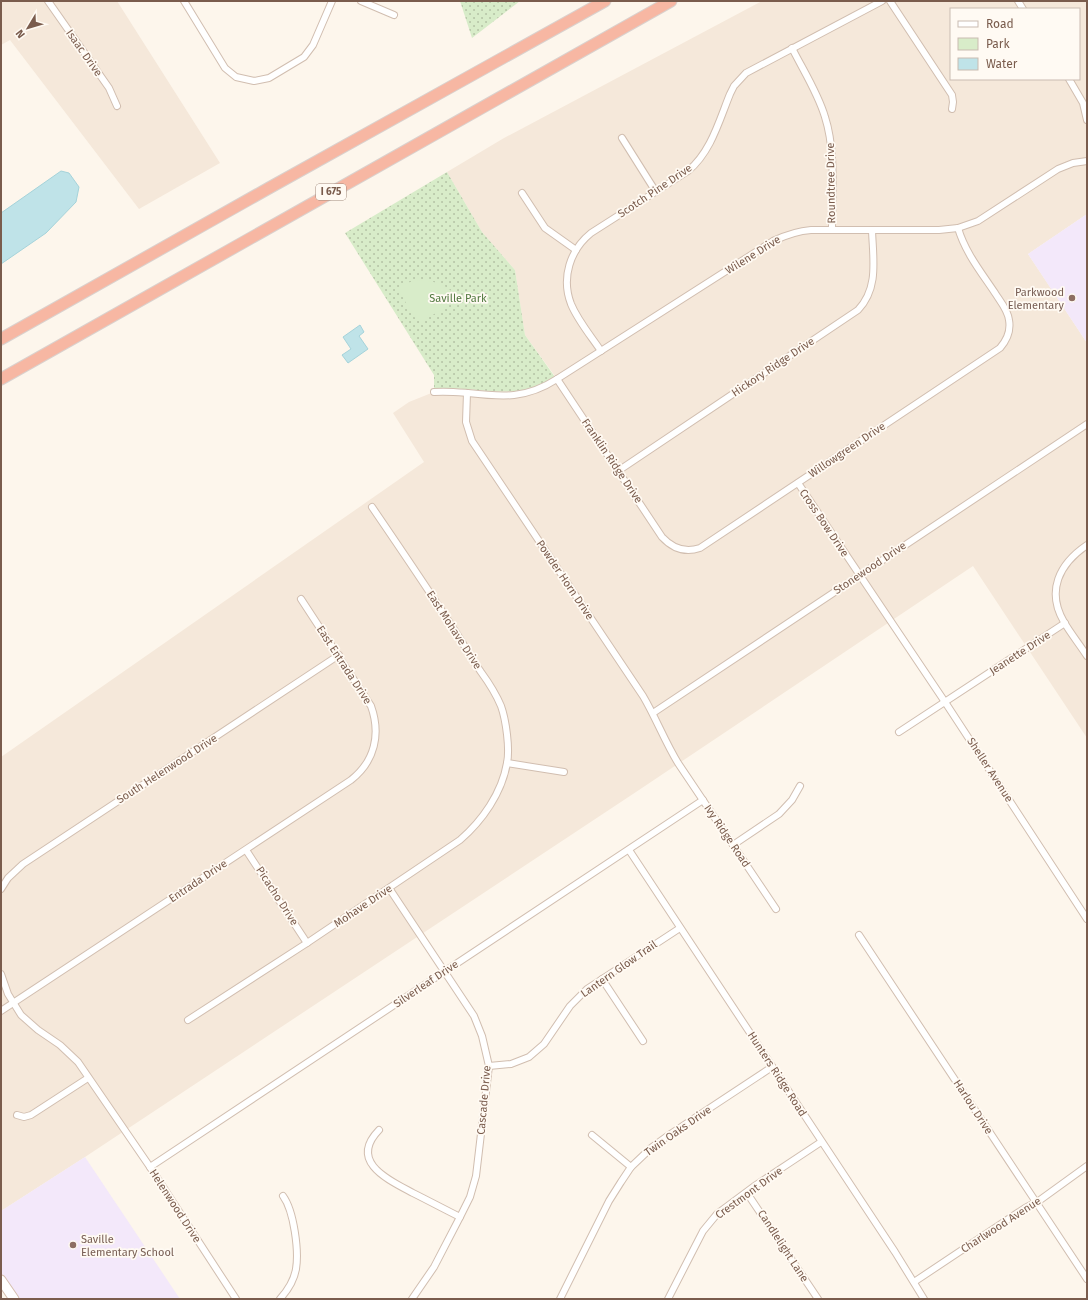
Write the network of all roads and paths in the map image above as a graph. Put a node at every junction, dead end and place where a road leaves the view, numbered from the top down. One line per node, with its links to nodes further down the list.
1 (48, 1): 12 (street, Isaac Drive)
2 (184, 1): 3 (street)
3 (332, 1)
4 (361, 1): 9 (street)
5 (605, 1): 23 (highway)
6 (882, 1): 10 (street, Scotch Pine Drive)
7 (890, 1): 13 (street)
8 (668, 3): 25 (highway, I 675)
9 (394, 15)
10 (792, 48): 17 (street, Scotch Pine Drive); 20 (street, Roundtree Drive)
11 (1070, 80): 14 (street)
12 (117, 106)
13 (952, 110)
14 (1087, 120)
15 (622, 138): 17 (street)
16 (1087, 160): 19 (street, Wilene Drive)
17 (656, 192): 22 (street, Scotch Pine Drive)
18 (522, 193): 22 (street)
19 (958, 228): 21 (street, Wilene Drive); 31 (street, Willowgreen Drive)
20 (832, 230): 21 (street, Wilene Drive); 24 (street, Wilene Drive)
21 (872, 230): 30 (street, Hickory Ridge Drive)
22 (576, 250): 24 (street, Scotch Pine Drive)
23 (1, 339)
24 (601, 351): 26 (street, Wilene Drive)
25 (1, 379)
26 (557, 379): 28 (street, Wilene Drive); 30 (street, Franklin Ridge Drive)
27 (434, 392): 28 (street, Wilene Drive)
28 (467, 393): 42 (street, Powder Horn Drive)
29 (1087, 424): 35 (street, Stonewood Drive)
30 (618, 471): 33 (street, Franklin Ridge Drive)
31 (798, 483): 33 (street, Willowgreen Drive); 35 (street, Cross Bow Drive)
32 (372, 507): 45 (street, East Mohave Drive)
33 (667, 543)
34 (1087, 545): 38 (street)
35 (859, 575): 37 (street, Cross Bow Drive); 42 (street, Stonewood Drive)
36 (301, 599): 39 (street, East Entrada Drive)
37 (891, 622): 41 (street, Sheller Avenue)
38 (1065, 623): 40 (street); 41 (street, Jeanette Drive)
39 (339, 655): 44 (street, East Entrada Drive); 54 (street, South Helenwood Drive)
40 (1087, 656)
41 (945, 702): 43 (street, Jeanette Drive); 56 (street, Sheller Avenue)
42 (654, 713): 46 (street, Powder Horn Drive)
43 (900, 732)
44 (376, 736): 51 (street, Entrada Drive)
45 (507, 763): 47 (street); 53 (street, Mohave Drive)
46 (678, 764): 49 (street, Ivy Ridge Road)
47 (564, 772)
48 (800, 786): 50 (street)
49 (703, 800): 50 (street, Ivy Ridge Road); 52 (street, Silverleaf Drive)
50 (733, 845): 55 (street, Ivy Ridge Road)
51 (246, 850): 59 (street, Picacho Drive); 63 (street, Entrada Drive)
52 (628, 850): 57 (street, Hunters Ridge Road); 60 (street, Silverleaf Drive)
53 (389, 888): 59 (street, Mohave Drive); 60 (street, Cascade Drive)
54 (1, 889)
55 (776, 909)
56 (1087, 919)
57 (680, 928): 62 (street, Lantern Glow Trail); 68 (street, Hunters Ridge Road)
58 (859, 935): 79 (street, Harlou Drive)
59 (307, 942): 65 (street, Mohave Drive)
60 (444, 972): 67 (street, Cascade Drive); 76 (street, Silverleaf Drive)
61 (1, 974): 63 (street, Helenwood Drive)
62 (602, 979): 66 (street); 67 (street, Lantern Glow Trail)
63 (13, 1004): 64 (street, Entrada Drive); 69 (street, Helenwood Drive)
64 (1, 1011)
65 (188, 1020)
66 (643, 1041)
67 (488, 1066): 80 (street, Cascade Drive)
68 (772, 1067): 73 (street, Hunters Ridge Road); 75 (street, Twin Oaks Drive)
69 (88, 1078): 70 (street); 76 (street, Helenwood Drive)
70 (17, 1115)
71 (379, 1130): 80 (street)
72 (592, 1135): 75 (street)
73 (821, 1142): 77 (street, Crestmont Drive); 83 (street, Hunters Ridge Road)
74 (1087, 1166): 79 (street, Charlwood Avenue)
75 (631, 1167): 88 (street, Twin Oaks Drive)
76 (150, 1168): 85 (street, Helenwood Drive)
77 (747, 1193): 89 (street, Crestmont Drive); 90 (street, Candlelight Lane)
78 (283, 1196): 86 (street)
79 (1036, 1202): 81 (street, Harlou Drive); 83 (street, Charlwood Avenue)
80 (460, 1217): 87 (street, Cascade Drive)
81 (1087, 1279)
82 (1, 1280): 84 (main road)
83 (914, 1282): 91 (street, Hunters Ridge Road)
84 (14, 1299)
85 (236, 1299)
86 (280, 1299)
87 (412, 1299)
88 (560, 1299)
89 (668, 1299)
90 (818, 1299)
91 (924, 1299)

